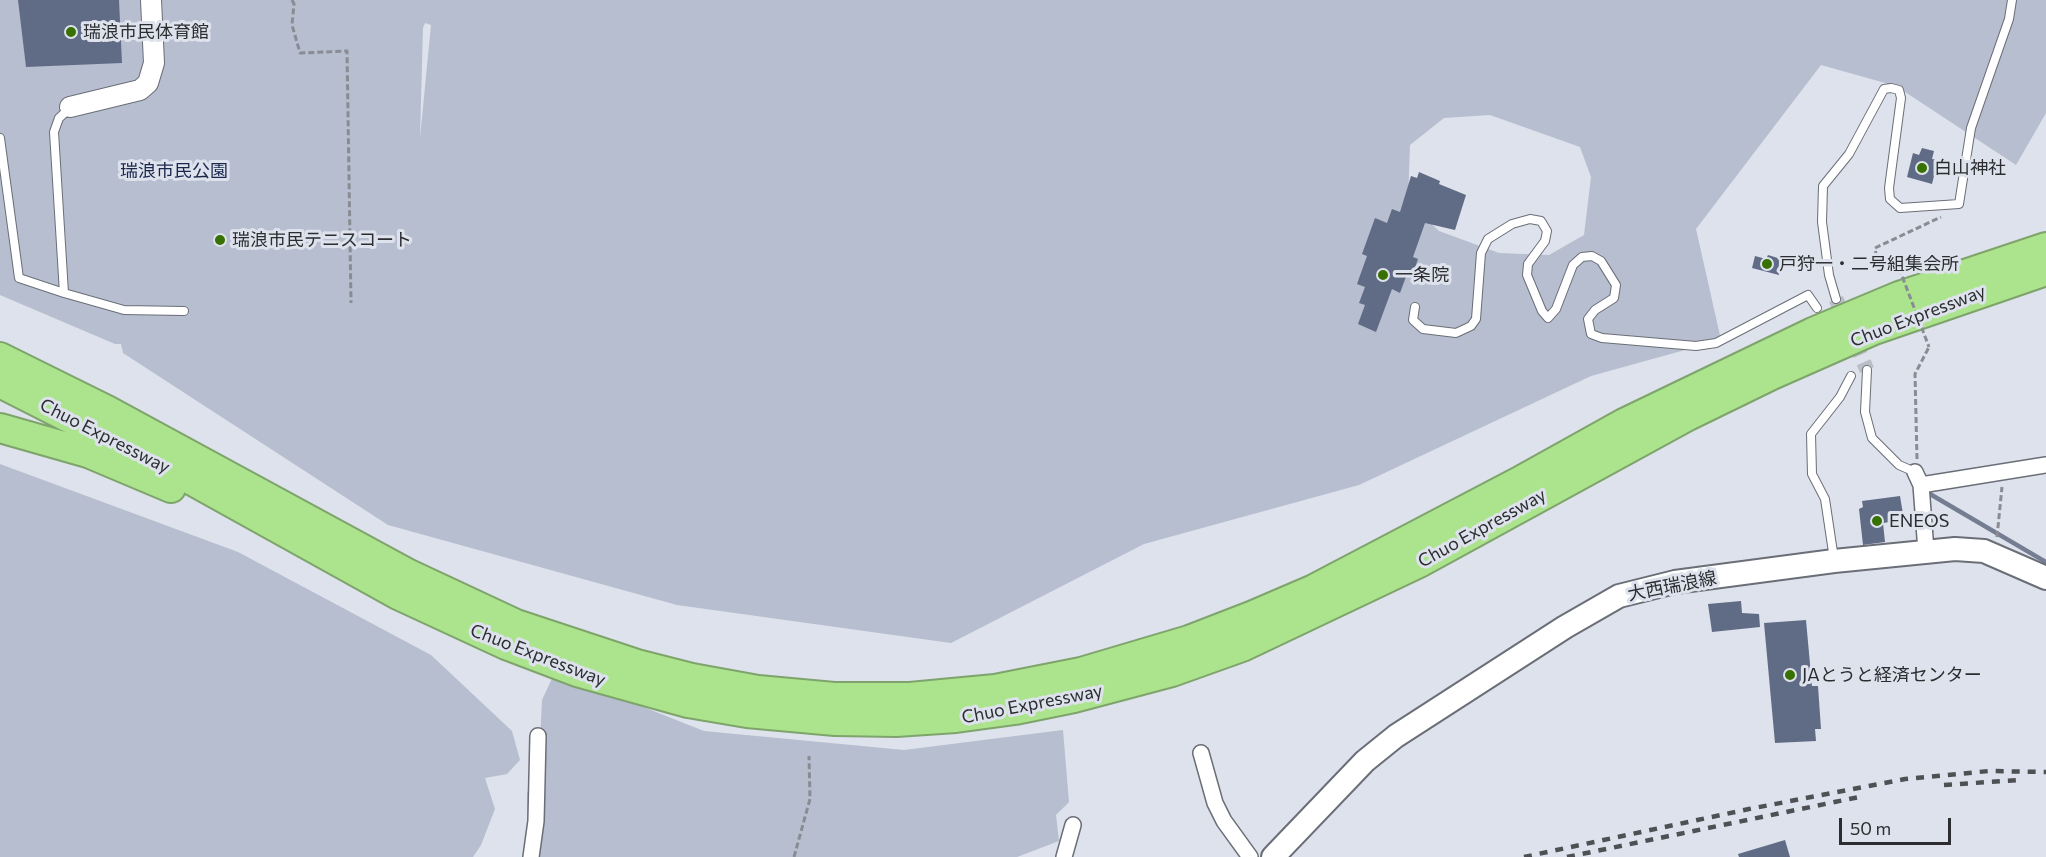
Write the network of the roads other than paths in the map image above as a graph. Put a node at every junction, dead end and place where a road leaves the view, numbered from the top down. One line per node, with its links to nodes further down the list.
1 (152, 0): 3 (street)
2 (2012, 0): 8 (lane)
3 (70, 107): 7 (lane)
4 (0, 138): 7 (lane)
5 (2046, 247): 20 (highway, Chuo Expressway)
6 (2046, 270): 24 (highway, Chuo Expressway)
7 (64, 293): 11 (lane)
8 (1836, 299)
9 (1414, 307): 10 (lane)
10 (1817, 308)
11 (184, 311)
12 (0, 341): 20 (highway)
13 (0, 357): 20 (highway, Chuo Expressway)
14 (1868, 370): 19 (lane)
15 (1851, 376): 22 (lane)
16 (0, 383): 24 (highway, Chuo Expressway)
17 (0, 428): 24 (highway)
18 (2046, 465): 19 (street)
19 (1918, 479): 21 (street)
20 (290, 509)
21 (1926, 551): 22 (main road, 大西瑞浪線); 23 (main road, 大西瑞浪線)
22 (1834, 561): 31 (main road, 大西瑞浪線)
23 (2046, 578)
24 (398, 595)
25 (538, 735): 28 (street)
26 (1201, 753): 30 (street)
27 (1073, 825): 29 (street)
28 (531, 857)
29 (1064, 857)
30 (1250, 857)
31 (1273, 857)

